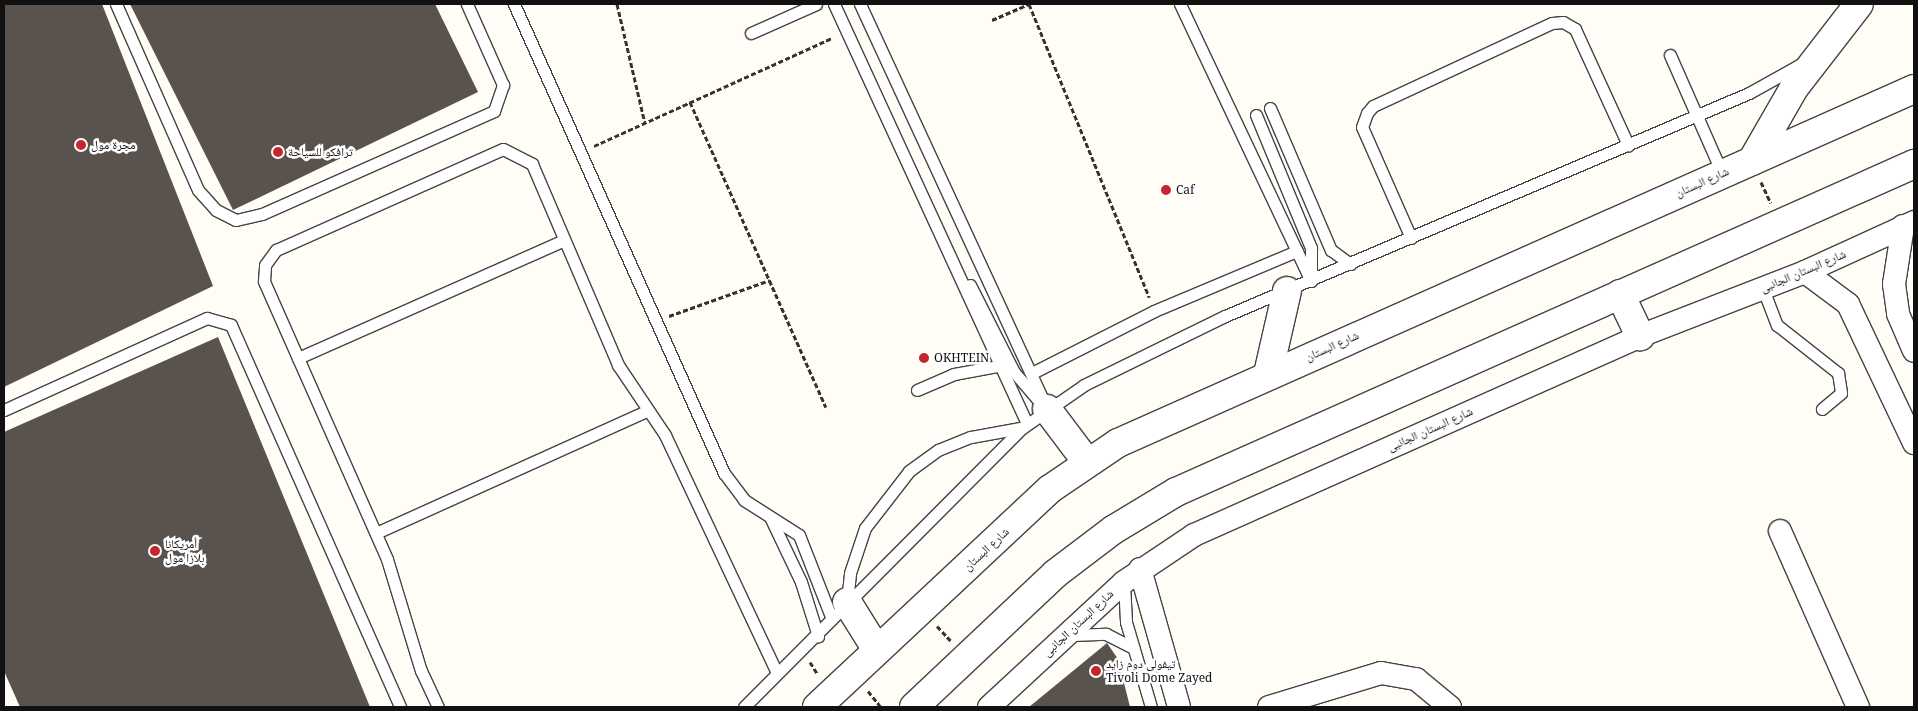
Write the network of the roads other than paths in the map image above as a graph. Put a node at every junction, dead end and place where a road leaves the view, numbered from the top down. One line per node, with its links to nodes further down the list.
1 (116, 4): 2 (lane)
2 (467, 4)
3 (514, 4): 44 (lane)
4 (816, 4): 9 (lane)
5 (834, 4): 34 (lane)
6 (860, 4): 35 (lane)
7 (1180, 4): 23 (lane)
8 (1859, 4): 10 (street)
9 (750, 33)
10 (1828, 48): 15 (lane); 17 (street)
11 (1670, 55): 15 (lane)
12 (1914, 89): 17 (street, شارع البستان)
13 (1270, 108): 24 (lane)
14 (1256, 115): 26 (lane)
15 (1697, 115): 16 (lane); 19 (lane)
16 (1628, 145): 21 (lane); 21 (lane)
17 (1752, 160): 19 (street, شارع البستان)
18 (1914, 164): 30 (street)
19 (1722, 173): 36 (street, شارع البستان)
20 (1909, 224): 25 (street, شارع البستان الجانبى); 32 (street)
21 (1411, 238): 24 (lane)
22 (564, 240): 33 (lane); 33 (lane); 40 (lane)
23 (1297, 250): 26 (lane); 35 (lane)
24 (1350, 264): 26 (lane)
25 (1805, 272): 28 (street, شارع البستان الجانبى); 42 (street)
26 (1311, 281): 29 (lane)
27 (970, 285): 41 (lane)
28 (1763, 289): 31 (street, شارع البستان الجانبى); 38 (lane)
29 (1286, 291): 36 (street); 41 (lane)
30 (1620, 294): 31 (street); 59 (street)
31 (1640, 336): 47 (street, شارع البستان الجانبى)
32 (1914, 351)
33 (298, 358): 46 (lane)
34 (998, 366): 37 (lane); 41 (lane)
35 (1032, 372): 41 (lane)
36 (1268, 374): 43 (street, شارع البستان)
37 (917, 390)
38 (1822, 409)
39 (4, 410): 55 (lane)
40 (646, 411): 46 (lane); 53 (lane)
41 (1032, 420): 43 (street); 48 (lane); 48 (lane)
42 (1914, 443)
43 (1087, 462): 52 (street, شارع البستان)
44 (770, 518): 48 (lane); 49 (lane)
45 (1780, 531): 54 (street)
46 (376, 533): 56 (lane)
47 (1132, 575): 50 (street, شارع البستان الجانبى); 51 (lane); 62 (street)
48 (840, 611): 49 (lane); 52 (street)
49 (818, 636): 53 (lane)
50 (1062, 638): 51 (lane); 60 (street, شارع البستان الجانبى)
51 (1134, 648): 61 (lane)
52 (877, 650): 58 (street, شارع البستان)
53 (777, 673): 57 (lane)
54 (1850, 702)
55 (400, 707)
56 (438, 707)
57 (744, 707)
58 (817, 707)
59 (914, 707)
60 (989, 707)
61 (1151, 707)
62 (1179, 707)
63 (1269, 707): 64 (street)
64 (1450, 707)

